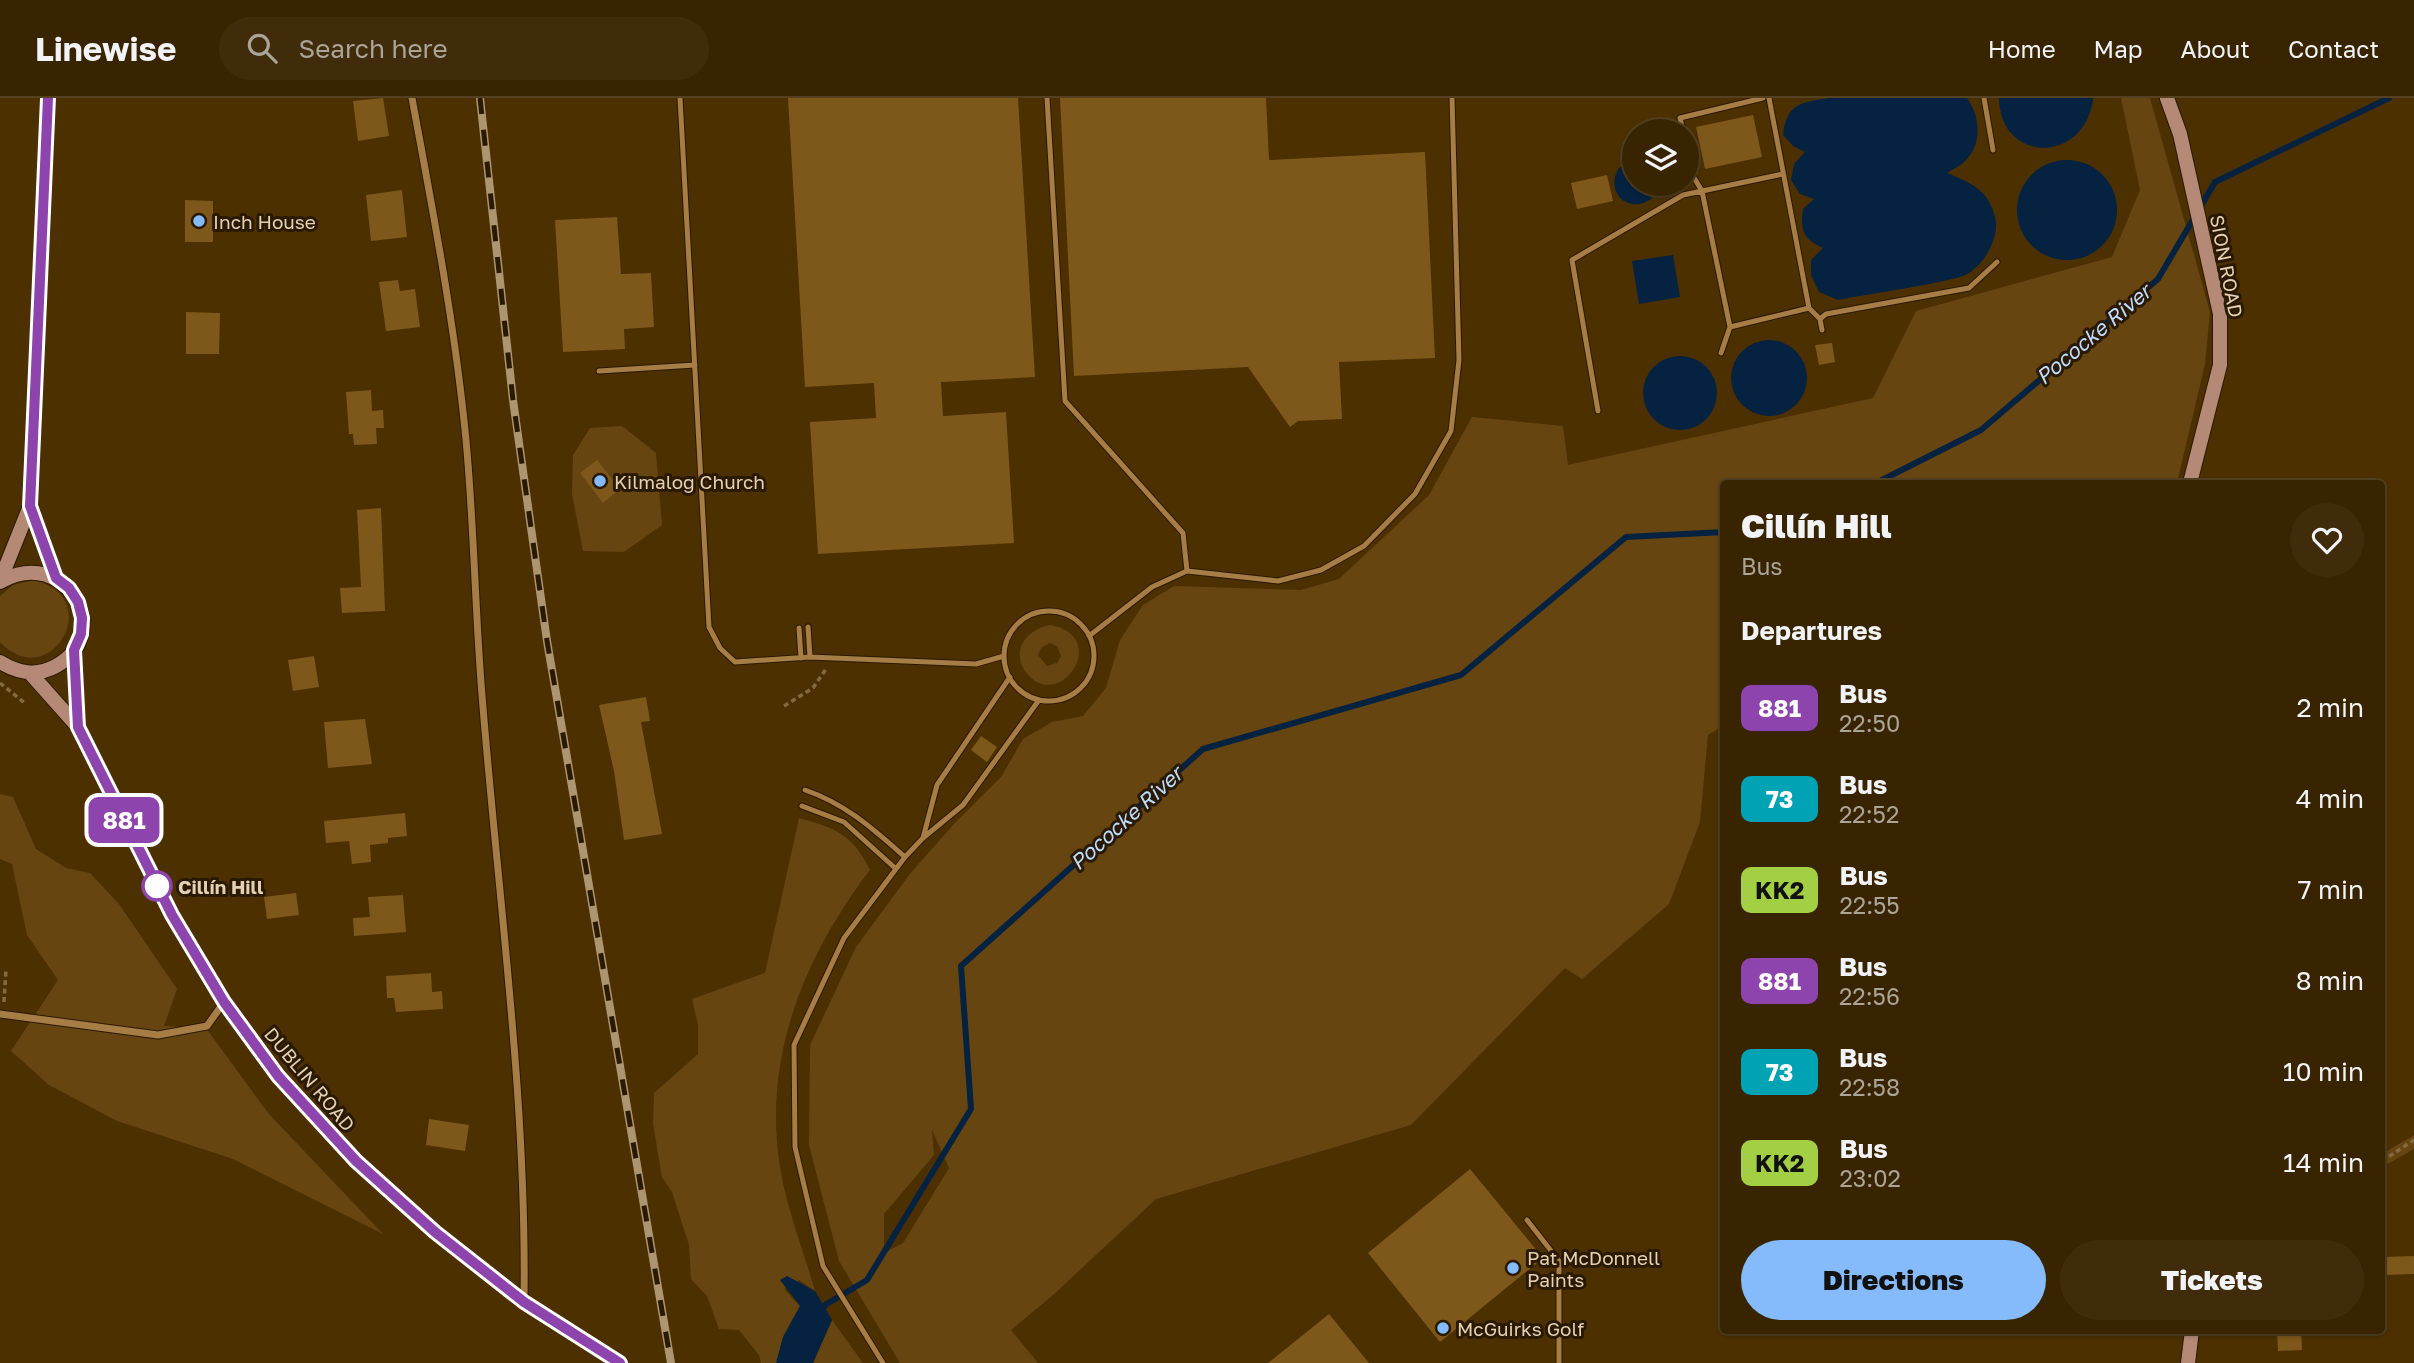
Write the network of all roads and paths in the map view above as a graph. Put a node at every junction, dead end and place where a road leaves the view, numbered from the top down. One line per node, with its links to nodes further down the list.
1 (48, 98): 25 (main road)
2 (412, 98): 56 (street)
3 (680, 98): 21 (lane)
4 (1047, 98): 26 (lane)
5 (1452, 98): 26 (lane)
6 (1763, 98): 10 (lane)
7 (1769, 98): 12 (lane)
8 (1984, 98): 11 (lane)
9 (2167, 98): 24 (main road, SION ROAD)
10 (1680, 119)
11 (1993, 149)
12 (1783, 174): 14 (lane); 16 (lane)
13 (1699, 186): 14 (lane)
14 (1702, 191): 18 (lane); 23 (lane)
15 (1997, 262): 17 (lane)
16 (1809, 308): 17 (lane); 18 (lane)
17 (1820, 319): 19 (lane)
18 (1730, 327): 20 (lane)
19 (1822, 330)
20 (1721, 353)
21 (695, 365): 22 (lane); 35 (lane)
22 (598, 371)
23 (1598, 411)
24 (2191, 480)
25 (30, 506): 27 (main road); 28 (main road)
26 (1187, 570): 31 (lane)
27 (56, 578): 28 (main road); 32 (main road)
28 (0, 582)
29 (808, 627): 34 (lane)
30 (799, 628): 35 (lane)
31 (1089, 636): 33 (lane); 41 (lane)
32 (74, 650): 38 (main road); 44 (main road)
33 (1004, 656): 34 (lane); 39 (lane)
34 (810, 657): 35 (lane)
35 (801, 658)
36 (0, 662): 38 (main road)
37 (826, 669): 43 (path)
38 (30, 673): 44 (main road)
39 (1010, 677): 41 (lane); 47 (lane)
40 (0, 683): 42 (path)
41 (1038, 700): 47 (lane)
42 (26, 704)
43 (784, 706)
44 (78, 727): 51 (main road, DUBLIN ROAD)
45 (805, 790): 48 (lane)
46 (802, 806): 49 (lane)
47 (923, 838): 48 (lane)
48 (905, 857): 49 (lane)
49 (895, 868): 59 (lane)
50 (6, 969): 52 (path)
51 (224, 1002): 52 (street); 56 (main road, DUBLIN ROAD)
52 (2, 1014)
53 (2414, 1140): 54 (path)
54 (2385, 1159)
55 (1527, 1220): 60 (lane)
56 (524, 1302): 58 (main road, DUBLIN ROAD)
57 (2192, 1334): 61 (main road)
58 (620, 1363)
59 (883, 1363)
60 (1559, 1363)
61 (2188, 1363)

